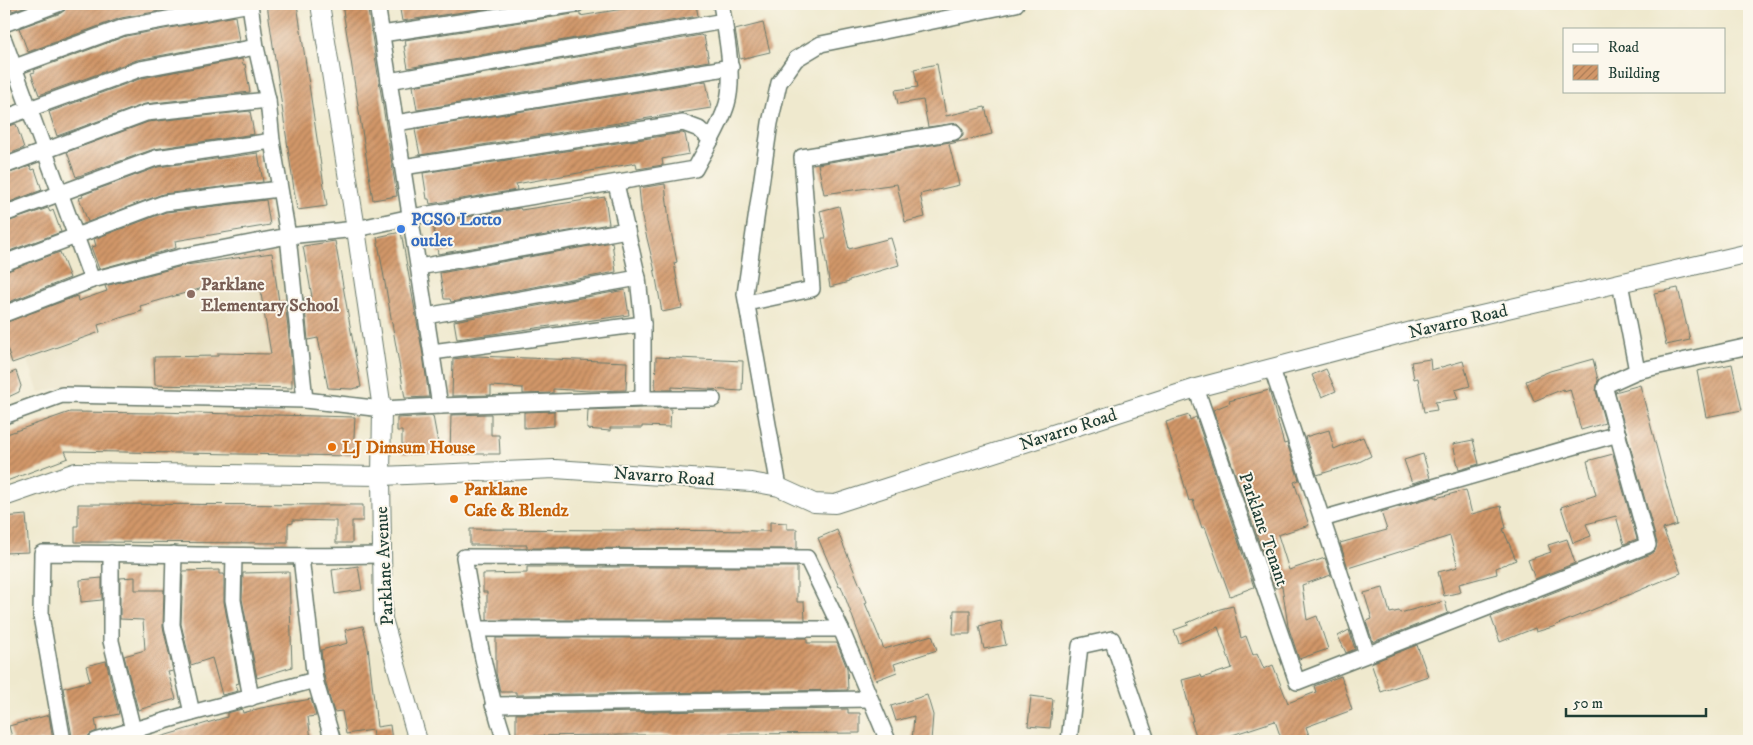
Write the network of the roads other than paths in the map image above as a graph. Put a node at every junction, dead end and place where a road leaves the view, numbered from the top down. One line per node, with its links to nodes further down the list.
1 (58, 4): 8 (street)
2 (320, 4): 30 (street, Parklane Avenue)
3 (377, 4): 9 (street)
4 (577, 4): 9 (street)
5 (721, 4): 7 (street)
6 (1016, 4): 40 (street)
7 (724, 21): 12 (street); 14 (street)
8 (4, 24)
9 (382, 34): 14 (street)
10 (4, 40): 13 (street)
11 (256, 47): 13 (street); 15 (street); 16 (street)
12 (730, 67): 18 (street); 20 (street)
13 (9, 69): 16 (street)
14 (389, 81): 18 (street)
15 (268, 100): 21 (street); 22 (street)
16 (29, 109): 17 (street); 22 (street)
17 (4, 118)
18 (396, 123): 24 (street)
19 (954, 132): 40 (street)
20 (711, 140): 24 (street); 25 (street)
21 (272, 141): 26 (street); 27 (street)
22 (44, 151): 23 (street); 27 (street)
23 (4, 166)
24 (403, 167): 29 (street)
25 (616, 184): 29 (street); 31 (street)
26 (279, 188): 32 (street); 33 (street)
27 (60, 193): 28 (street); 32 (street)
28 (4, 214)
29 (410, 217): 30 (street); 36 (street)
30 (356, 229): 33 (street); 53 (street, Parklane Avenue)
31 (628, 230): 36 (street); 37 (street)
32 (75, 235): 35 (street); 38 (street)
33 (288, 236): 38 (street); 51 (street)
34 (1749, 253): 39 (street, Navarro Road)
35 (4, 263)
36 (419, 268): 42 (street)
37 (638, 278): 42 (street); 43 (street)
38 (92, 280): 41 (street)
39 (1620, 283): 46 (street, Navarro Road); 47 (street)
40 (747, 303): 57 (street)
41 (4, 314)
42 (426, 316): 45 (street)
43 (644, 324): 45 (street); 49 (street)
44 (1749, 346): 47 (street)
45 (432, 352): 52 (street)
46 (1272, 369): 48 (street, Navarro Road); 59 (street)
47 (1637, 371): 55 (street)
48 (1196, 388): 57 (street, Navarro Road); 67 (street, Parklane Tenant)
49 (644, 399): 50 (street); 52 (street)
50 (713, 399)
51 (305, 400): 53 (street); 54 (street)
52 (440, 406): 53 (street)
53 (382, 409): 56 (street, Parklane Avenue)
54 (4, 416)
55 (1618, 434): 59 (street); 67 (street)
56 (381, 476): 57 (street, Navarro Road); 58 (street, Navarro Road); 63 (street, Parklane Avenue)
57 (779, 487)
58 (4, 497)
59 (1322, 519): 67 (street)
60 (111, 553): 61 (street); 73 (street); 74 (street)
61 (174, 554): 62 (street); 72 (street)
62 (234, 556): 64 (street); 69 (street)
63 (381, 556): 64 (street); 77 (street, Parklane Avenue)
64 (301, 557): 68 (street)
65 (477, 629): 66 (street); 66 (street); 71 (street)
66 (841, 629): 70 (street)
67 (1368, 654)
68 (315, 680): 69 (street); 76 (street)
69 (251, 698): 72 (street)
70 (869, 700): 71 (street); 79 (street)
71 (493, 705): 78 (street)
72 (192, 713): 73 (street)
73 (133, 730): 75 (street)
74 (64, 741)
75 (96, 741)
76 (333, 741)
77 (418, 741)
78 (505, 741)
79 (888, 741)
80 (1069, 741): 81 (street)
81 (1147, 741)

